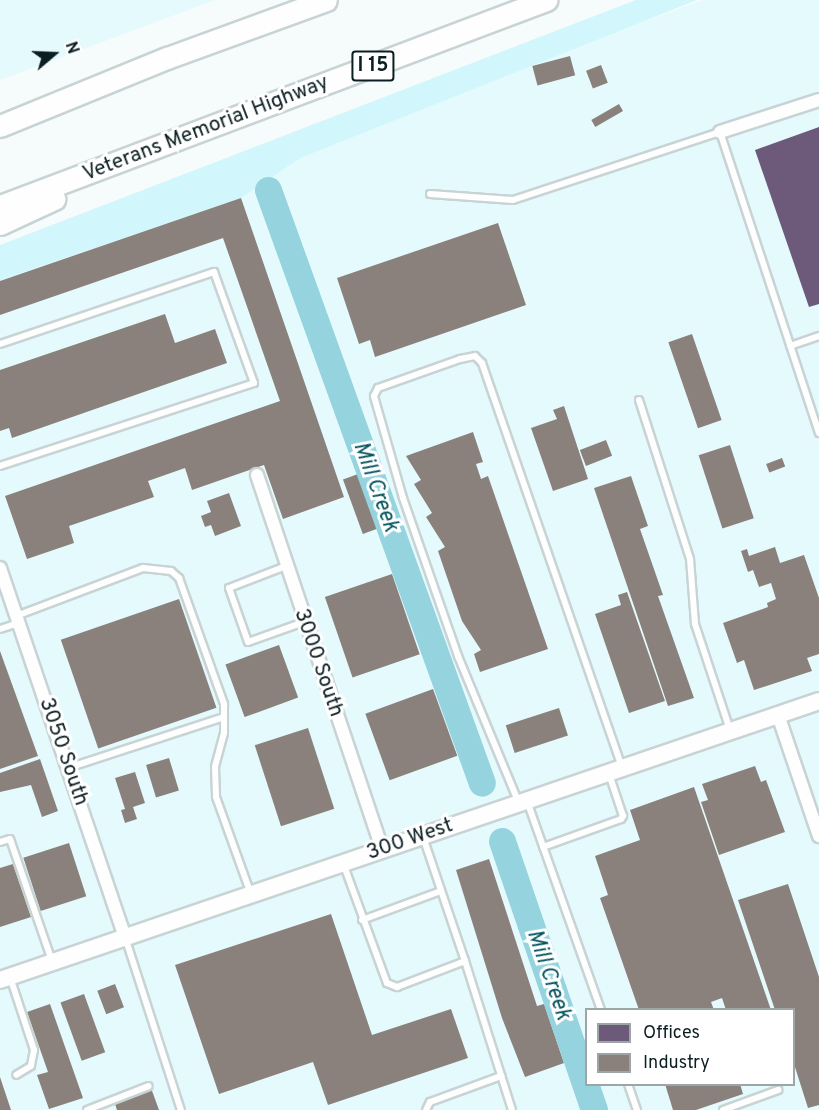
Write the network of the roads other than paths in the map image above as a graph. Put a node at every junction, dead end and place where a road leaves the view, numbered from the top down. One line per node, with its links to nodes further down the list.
1 (326, 0): 3 (highway)
2 (546, 0): 7 (highway, Veterans Memorial Highway / I 15)
3 (167, 58): 5 (highway); 6 (highway)
4 (819, 100): 8 (street)
5 (0, 117)
6 (0, 126)
7 (199, 132): 10 (highway, Veterans Memorial Highway / I 15); 11 (highway)
8 (720, 132): 9 (lane); 14 (lane)
9 (430, 194)
10 (0, 206)
11 (0, 224)
12 (819, 336): 14 (lane)
13 (0, 344): 17 (lane)
14 (790, 346): 16 (lane)
15 (639, 400): 27 (lane)
16 (819, 434)
17 (0, 466)
18 (257, 475): 19 (street, 3000 South)
19 (286, 566): 22 (street, 3000 South); 22 (lane)
20 (0, 568): 21 (street, 3050 South)
21 (17, 620): 23 (lane); 26 (lane); 28 (street, 3050 South)
22 (304, 622): 35 (street, 3000 South)
23 (0, 629)
24 (819, 701): 25 (main road, 300 West)
25 (778, 715): 27 (main road, 300 West); 32 (street)
26 (224, 717): 28 (lane); 38 (lane)
27 (730, 731): 29 (main road, 300 West)
28 (68, 768): 40 (street, 3050 South)
29 (615, 770): 30 (main road, 300 West); 30 (lane); 34 (lane)
30 (523, 802): 31 (main road, 300 West); 34 (lane)
31 (422, 836): 35 (main road, 300 West); 37 (lane)
32 (819, 836)
33 (0, 842): 42 (lane)
34 (543, 847): 44 (lane)
35 (382, 849): 36 (main road, 300 West)
36 (343, 863): 38 (main road, 300 West); 39 (lane)
37 (441, 891): 39 (lane); 41 (lane)
38 (251, 894): 40 (main road, 300 West)
39 (362, 920): 41 (lane)
40 (125, 937): 42 (main road, 300 West); 51 (lane)
41 (465, 961): 46 (lane)
42 (52, 962): 43 (main road, 300 West)
43 (5, 978): 45 (lane)
44 (600, 1008)
45 (16, 1075)
46 (501, 1076): 52 (lane); 53 (lane)
47 (149, 1086): 50 (lane)
48 (629, 1086): 54 (lane)
49 (778, 1090): 55 (lane)
50 (87, 1110)
51 (181, 1110)
52 (426, 1110)
53 (512, 1110)
54 (637, 1110)
55 (723, 1110)

